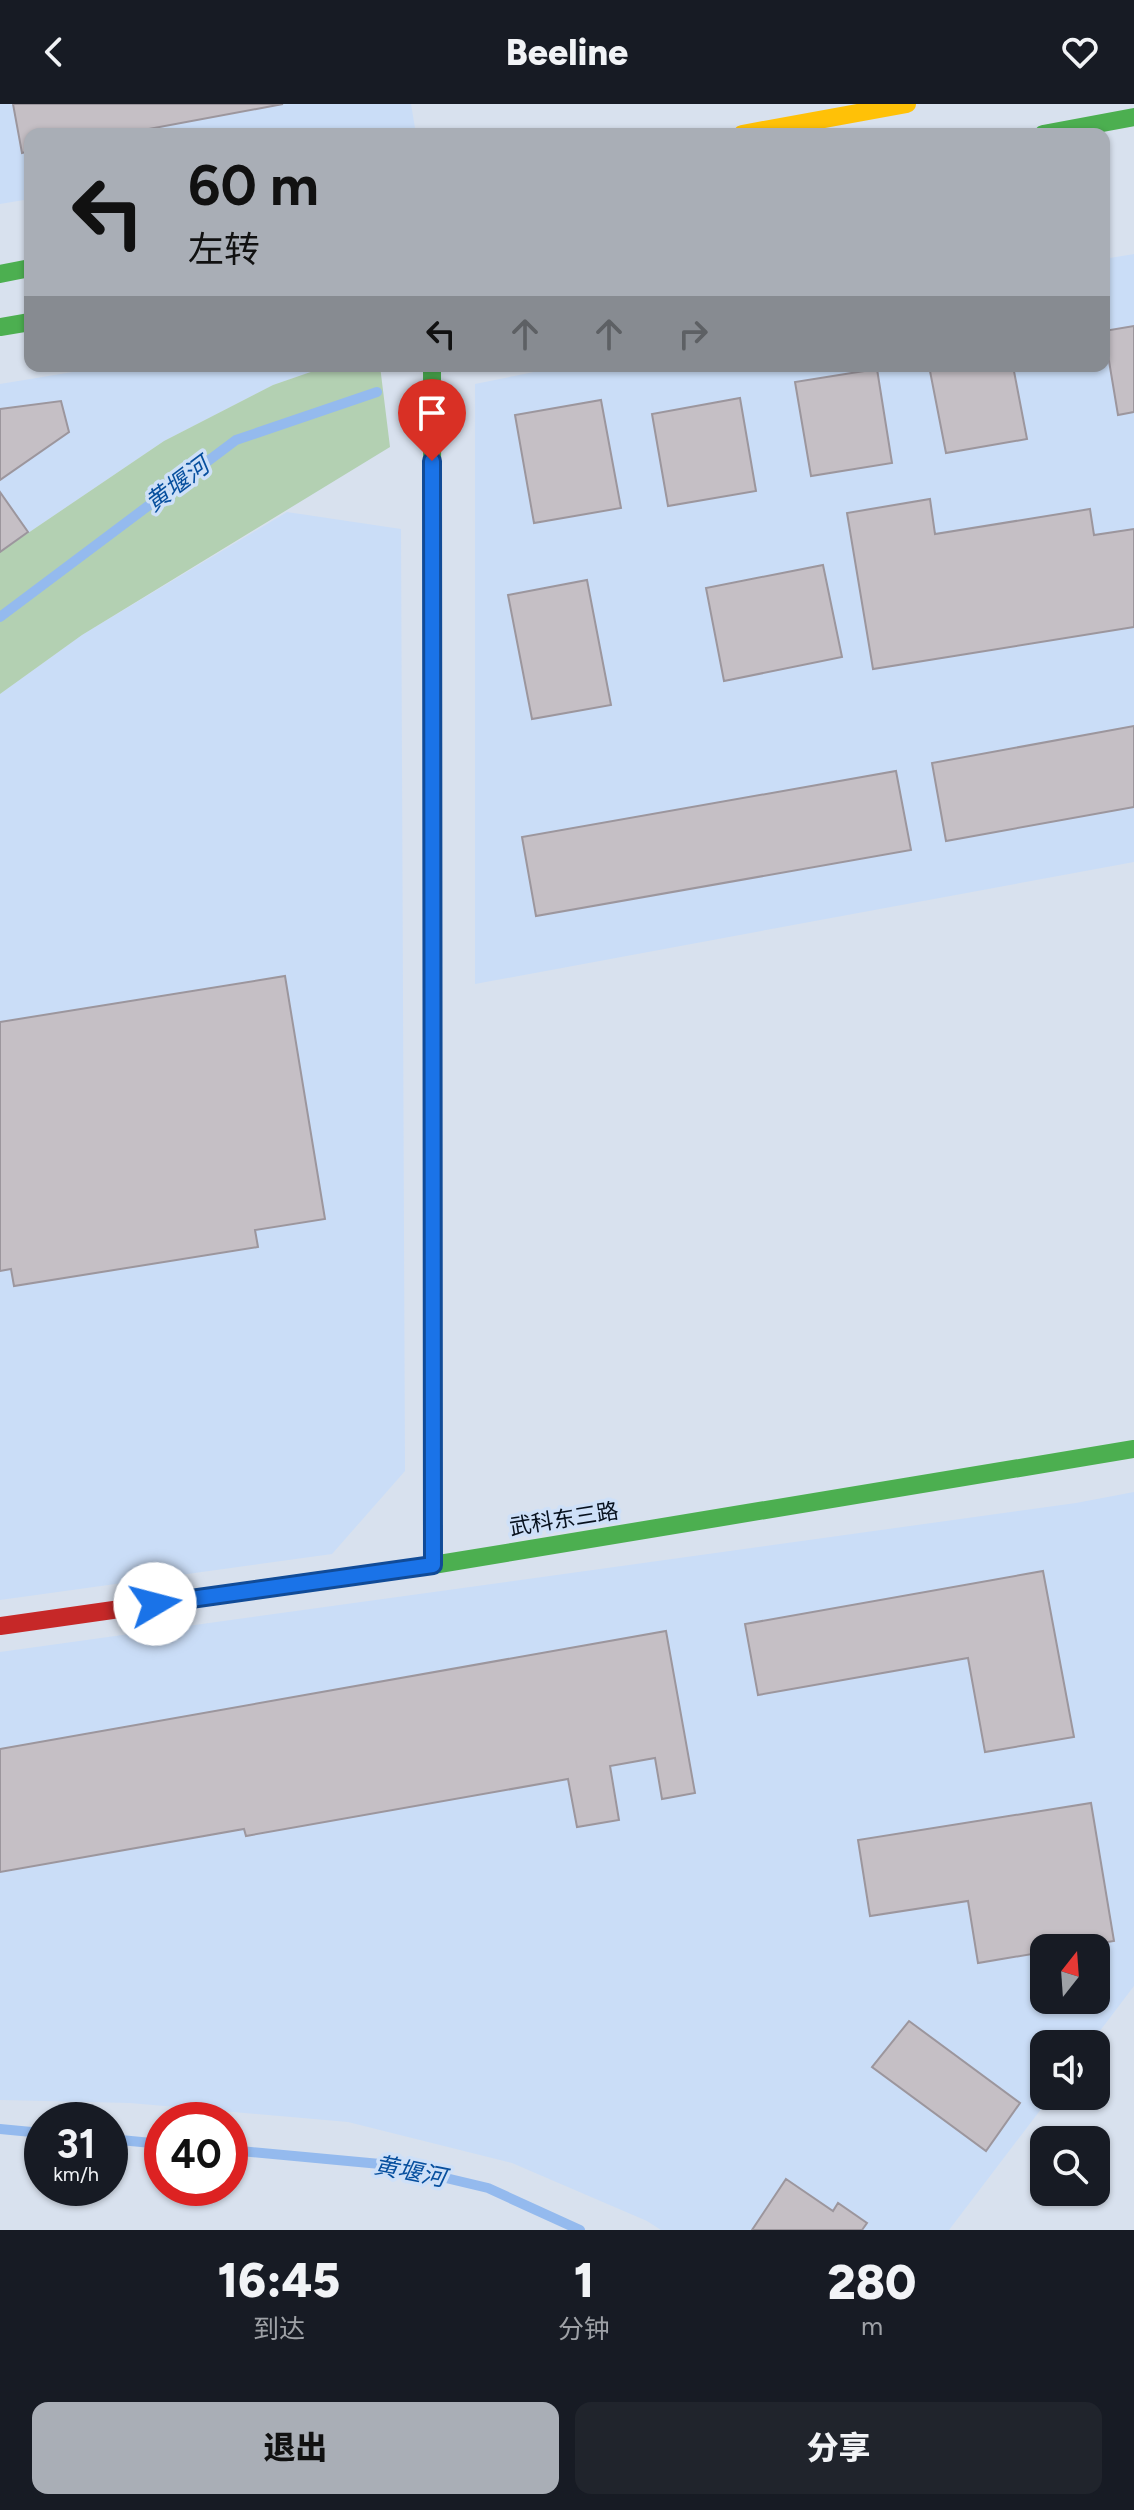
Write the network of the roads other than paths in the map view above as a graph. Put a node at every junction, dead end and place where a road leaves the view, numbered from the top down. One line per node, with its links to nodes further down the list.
1 (907, 104): 3 (street)
2 (1134, 117): 4 (street)
3 (775, 128)
4 (1075, 128)
5 (24, 269): 6 (street)
6 (0, 274)
7 (24, 323): 8 (street)
8 (0, 327)
9 (432, 372): 11 (street)
10 (1134, 1449): 11 (street, 武科东三路)
11 (433, 1565): 12 (street, 武科东三路)
12 (0, 1626)

